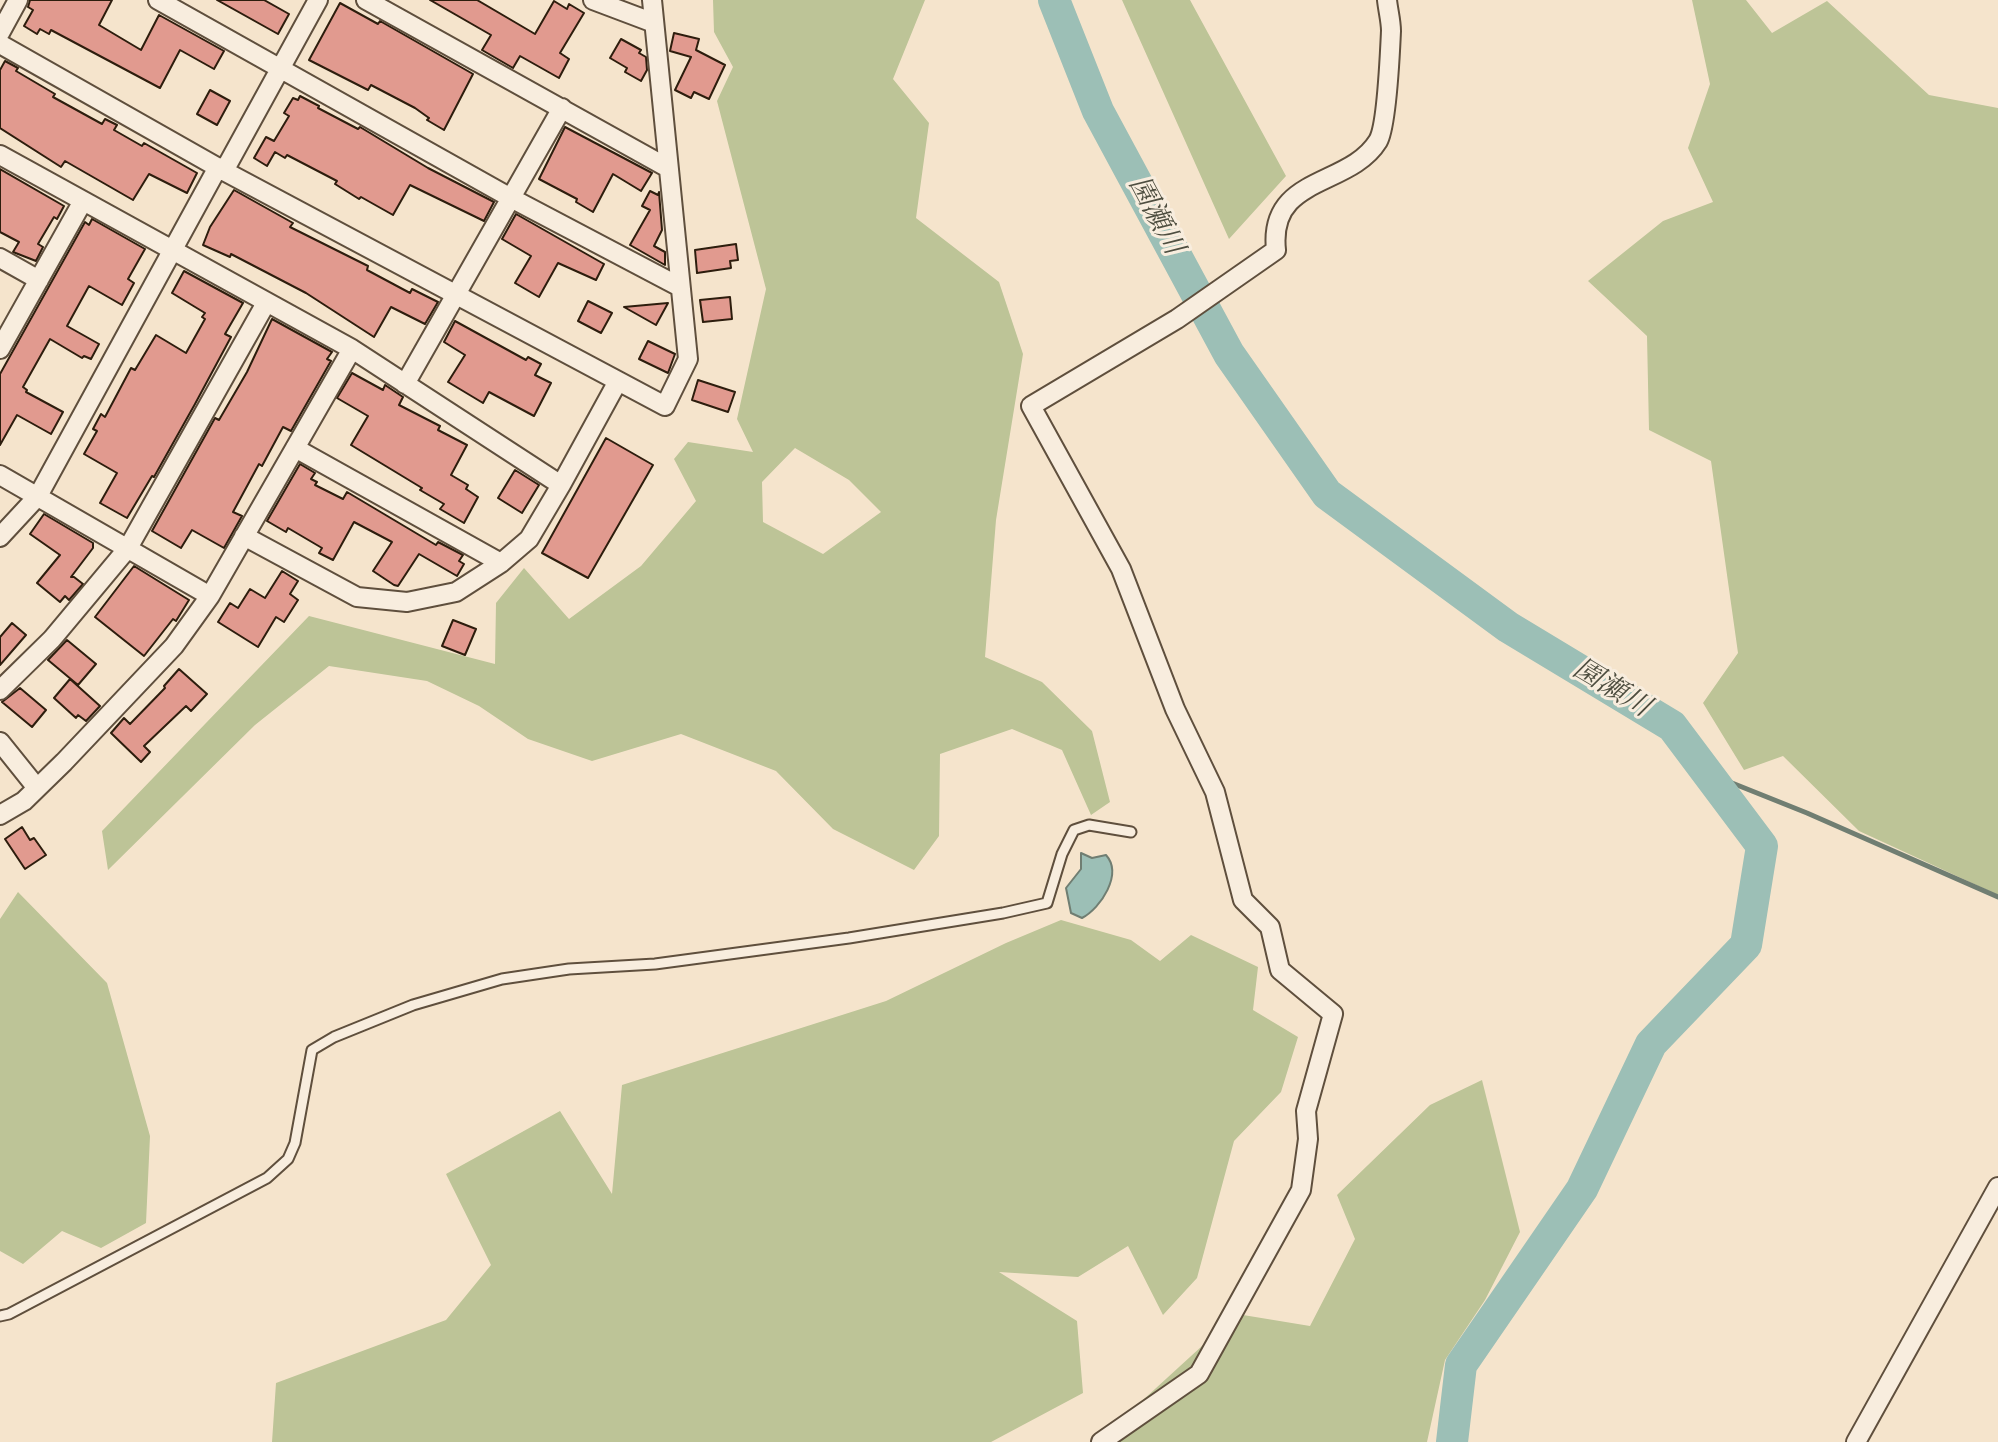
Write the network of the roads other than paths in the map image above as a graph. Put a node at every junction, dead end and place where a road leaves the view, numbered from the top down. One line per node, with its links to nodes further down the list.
1 (18, 0): 9 (street)
2 (158, 0): 11 (street)
3 (318, 0): 11 (street)
4 (366, 0): 12 (street)
5 (593, 0): 8 (street)
6 (652, 0): 8 (street)
7 (1387, 0): 44 (street)
8 (654, 23): 14 (street)
9 (0, 33)
10 (0, 44): 15 (street)
11 (280, 69): 15 (street); 16 (street)
12 (562, 108): 14 (street); 16 (street)
13 (0, 155): 17 (street)
14 (668, 168): 21 (street)
15 (221, 169): 18 (street); 22 (street)
16 (511, 198): 21 (street); 22 (street)
17 (83, 201): 18 (street); 20 (street)
18 (172, 251): 23 (street); 31 (street)
19 (0, 258): 20 (street)
20 (39, 280): 24 (street)
21 (680, 287): 26 (street)
22 (457, 295): 26 (street); 27 (street)
23 (266, 303): 25 (street); 34 (street)
24 (0, 349)
25 (352, 349): 27 (street); 28 (street)
26 (618, 381): 30 (street)
27 (405, 384): 30 (street)
28 (295, 448): 32 (street); 35 (street)
29 (0, 475): 31 (street)
30 (561, 485): 35 (street)
31 (38, 496): 33 (street); 34 (street)
32 (244, 536): 35 (street); 36 (street)
33 (0, 537)
34 (128, 548): 36 (street); 37 (street)
35 (501, 563)
36 (210, 596): 39 (street)
37 (0, 690)
38 (0, 742): 39 (street)
39 (37, 788): 40 (street)
40 (0, 815)
41 (1131, 832): 43 (lane)
42 (1998, 1187): 45 (street)
43 (0, 1316)
44 (1101, 1442)
45 (1856, 1442)

